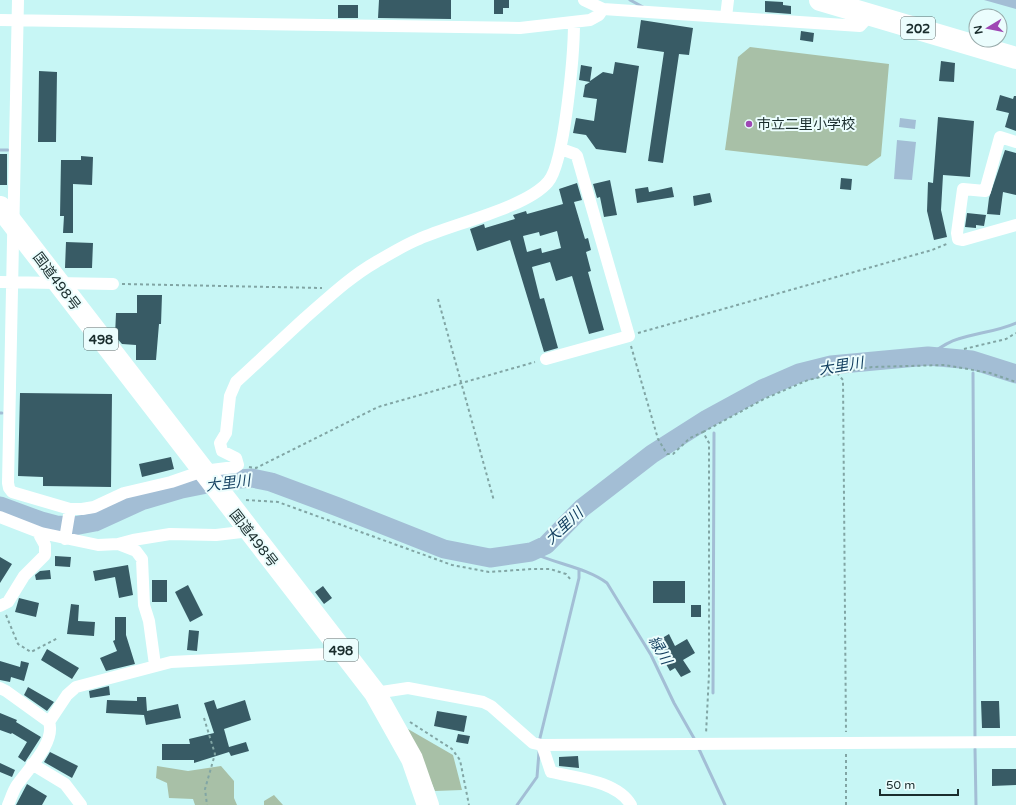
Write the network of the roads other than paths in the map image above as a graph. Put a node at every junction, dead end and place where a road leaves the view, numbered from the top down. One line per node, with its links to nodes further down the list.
1 (18, 0): 9 (street)
2 (584, 0): 5 (street)
3 (728, 0): 7 (street)
4 (820, 0): 6 (highway, 202)
5 (603, 9): 7 (street); 10 (street)
6 (871, 14): 7 (street); 11 (highway, 202)
7 (726, 17)
8 (0, 20): 9 (street)
9 (18, 20): 10 (street); 15 (street)
10 (574, 22): 13 (street)
11 (1016, 58)
12 (1016, 142): 16 (street)
13 (561, 149): 20 (street); 21 (street)
14 (0, 207): 15 (highway, 国道498号 / 498)
15 (13, 224): 17 (street); 18 (highway, 国道498号 / 498)
16 (1016, 225)
17 (6, 282): 18 (street); 22 (street)
18 (58, 283): 19 (street); 21 (highway, 国道498号 / 498)
19 (113, 284)
20 (546, 359)
21 (203, 471): 22 (street); 24 (highway, 国道498号 / 498)
22 (70, 509): 26 (street)
23 (0, 517): 25 (street)
24 (250, 531): 27 (street); 29 (highway, 国道498号 / 498)
25 (41, 533): 26 (street); 28 (street)
26 (65, 540): 27 (street)
27 (118, 544): 30 (street)
28 (1, 606)
29 (342, 650): 30 (street); 32 (highway, 国道498号 / 498)
30 (155, 665): 33 (street)
31 (0, 688): 33 (street)
32 (375, 693): 35 (street); 39 (highway, 国道498号 / 498)
33 (49, 722): 36 (street)
34 (1016, 742): 35 (street)
35 (538, 744): 40 (street)
36 (32, 764): 37 (street); 38 (street)
37 (8, 805)
38 (81, 805)
39 (428, 805)
40 (631, 805)

